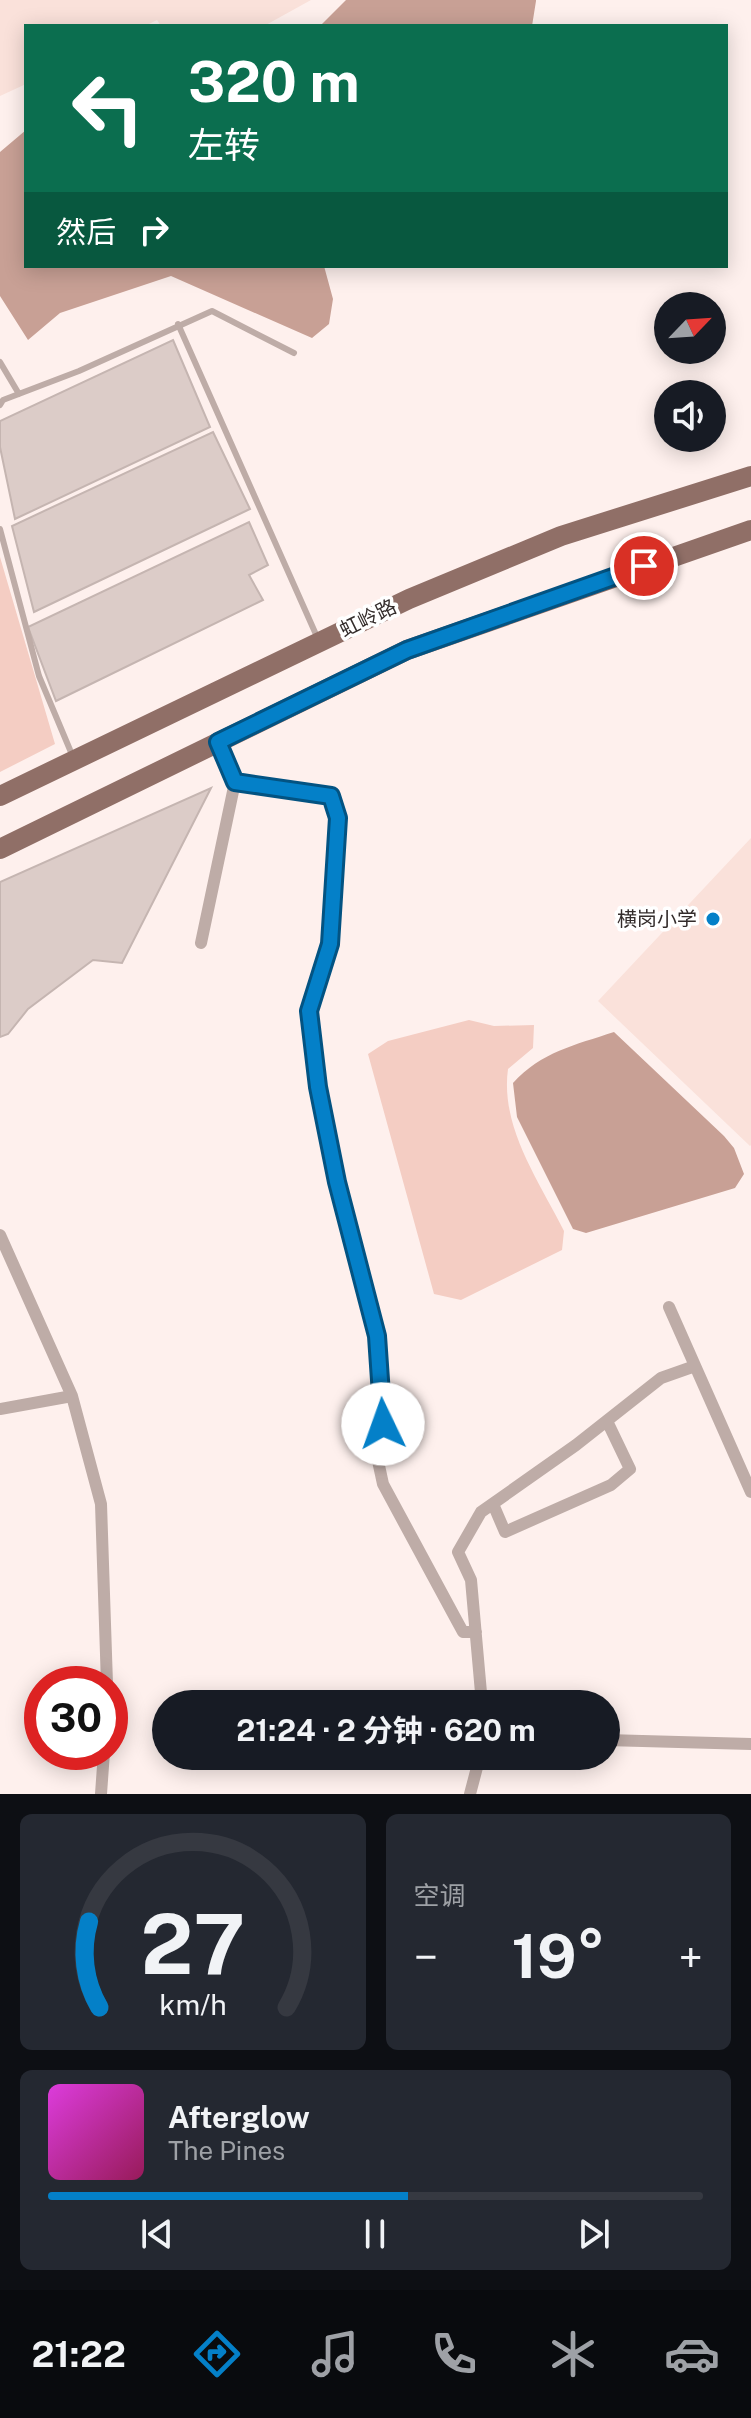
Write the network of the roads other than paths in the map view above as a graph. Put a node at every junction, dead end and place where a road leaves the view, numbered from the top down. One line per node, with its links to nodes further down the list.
1 (178, 324): 2 (lane); 4 (lane); 9 (lane)
2 (294, 353)
3 (0, 362): 4 (lane)
4 (19, 394): 5 (lane)
5 (0, 405)
6 (751, 476): 9 (main road, 虹岭路)
7 (0, 529): 11 (lane)
8 (751, 530): 10 (main road)
9 (319, 642): 11 (main road, 虹岭路)
10 (218, 742): 12 (street); 14 (main road)
11 (74, 760): 13 (main road, 虹岭路)
12 (235, 782): 15 (street); 24 (street)
13 (0, 796)
14 (0, 849)
15 (201, 943)
16 (0, 1235): 19 (street)
17 (669, 1307): 18 (street)
18 (695, 1366): 21 (street); 22 (street)
19 (72, 1396): 20 (street); 25 (street)
20 (0, 1409)
21 (607, 1421): 23 (street); 23 (street)
22 (751, 1492)
23 (493, 1504): 24 (street)
24 (476, 1632): 26 (street)
25 (106, 1666)
26 (481, 1690)
27 (620, 1740): 28 (street)
28 (751, 1744)
29 (103, 1770): 31 (street)
30 (476, 1770): 32 (street)
31 (101, 1794)
32 (470, 1794)

